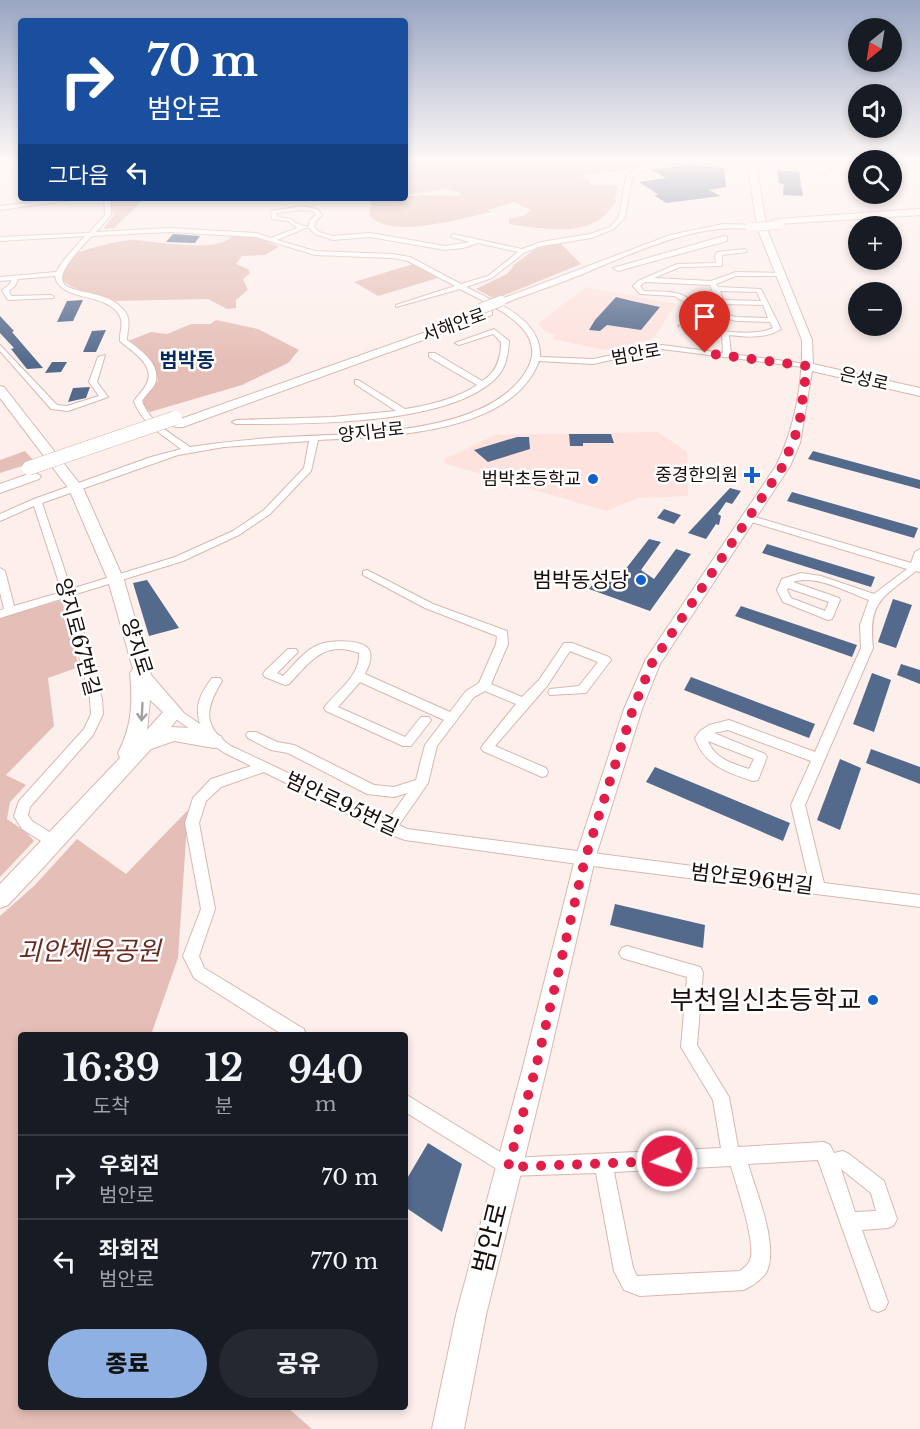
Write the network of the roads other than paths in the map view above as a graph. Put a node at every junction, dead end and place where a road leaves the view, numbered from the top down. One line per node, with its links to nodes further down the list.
1 (97, 228): 12 (street)
2 (303, 228): 17 (street)
3 (312, 228): 18 (street)
4 (612, 228): 19 (street)
5 (729, 228): 23 (main road)
6 (751, 228): 13 (main road, 범안로)
7 (751, 228): 13 (main road)
8 (764, 228): 13 (main road)
9 (822, 228): 11 (main road)
10 (830, 228): 14 (main road, 서해안로)
11 (791, 231): 13 (main road); 14 (main road)
12 (93, 233): 16 (street); 17 (street); 24 (street)
13 (749, 234): 14 (main road, 범안로); 14 (main road, 서해안로, bridge); 23 (main road, 서해안로); 25 (main road); 25 (main road, 서해안로)
14 (777, 234): 26 (main road, 범안로)
15 (453, 236): 18 (street)
16 (0, 239)
17 (273, 239): 32 (street)
18 (478, 241): 19 (street)
19 (523, 251): 32 (street)
20 (745, 251): 21 (street)
21 (720, 265): 22 (street); 27 (street)
22 (676, 267): 30 (street); 31 (street)
23 (586, 269): 38 (main road, 서해안로)
24 (58, 274): 28 (street); 58 (street)
25 (596, 274): 38 (main road, 서해안로)
26 (780, 274): 27 (street); 50 (main road, 범안로)
27 (723, 276): 33 (street)
28 (15, 278): 29 (street); 34 (street)
29 (0, 279)
30 (644, 280): 31 (street); 40 (street)
31 (678, 280): 33 (street)
32 (461, 286): 39 (street); 49 (street)
33 (714, 286): 36 (street); 37 (street)
34 (2, 290): 35 (street)
35 (51, 297)
36 (720, 302): 37 (street); 40 (street)
37 (765, 303): 41 (street)
38 (505, 304): 59 (main road, 서해안로)
39 (398, 306)
40 (724, 315): 41 (street)
41 (772, 320): 43 (street)
42 (682, 326): 43 (street)
43 (726, 332): 47 (street)
44 (459, 343): 52 (street)
45 (0, 347): 48 (street)
46 (432, 355): 52 (street)
47 (727, 356): 49 (street, 범안로); 50 (street, 범안로)
48 (102, 357)
49 (537, 359): 57 (street, 양지남로)
50 (807, 366): 54 (main road, 은성로); 65 (main road, 범안로)
51 (358, 382): 55 (street)
52 (483, 385): 55 (street)
53 (0, 390): 61 (main road, 양지로)
54 (920, 392)
55 (402, 411): 56 (street)
56 (236, 422)
57 (314, 438): 58 (street, 양지남로); 70 (street)
58 (188, 450): 61 (street, 양지남로)
59 (32, 472): 60 (main road, 서해안로); 62 (main road, 서해안로)
60 (0, 479)
61 (76, 488): 63 (street, 양지남로); 70 (main road, 양지로)
62 (0, 489)
63 (37, 501): 64 (street, 양지남로); 72 (street, 양지로67번길)
64 (0, 518)
65 (748, 518): 67 (street); 96 (main road, 범안로)
66 (920, 552): 67 (street)
67 (917, 569): 73 (street)
68 (0, 571): 74 (street)
69 (367, 573): 79 (street)
70 (116, 580): 72 (street); 76 (main road, 양지로)
71 (785, 583): 71 (street); 73 (street)
72 (68, 595): 74 (street); 95 (street, 양지로67번길)
73 (875, 598): 89 (street)
74 (5, 612)
75 (292, 652): 77 (street)
76 (137, 654): 82 (main road, 양지로); 92 (main road, one-way to 92)
77 (358, 676): 83 (street); 84 (street)
78 (216, 681): 87 (street)
79 (483, 686): 81 (street); 83 (street)
80 (554, 692): 81 (street)
81 (524, 703): 91 (street)
82 (174, 712): 87 (street, 범안로95번길); 88 (main road)
83 (452, 718): 93 (street)
84 (425, 720)
85 (704, 734): 89 (street)
86 (252, 735): 93 (street)
87 (214, 741): 88 (main road); 90 (street, 범안로95번길)
88 (141, 748): 92 (main road)
89 (817, 758): 97 (street)
90 (264, 767): 94 (street, 범안로95번길); 101 (street)
91 (542, 772)
92 (109, 783): 95 (main road)
93 (422, 783): 94 (street)
94 (388, 828): 96 (street, 범안로95번길)
95 (54, 842): 98 (main road)
96 (585, 859): 97 (street, 범안로96번길); 106 (main road, 범안로)
97 (818, 887): 99 (street, 범안로96번길)
98 (0, 898)
99 (920, 901)
100 (627, 953): 103 (street)
101 (293, 1032)
102 (408, 1104): 106 (street)
103 (734, 1157): 104 (street); 105 (street); 105 (street)
104 (828, 1163): 107 (street); 107 (street)
105 (603, 1164): 106 (street)
106 (508, 1167): 109 (main road, 범안로)
107 (849, 1222): 108 (street)
108 (878, 1302)
109 (448, 1429)

